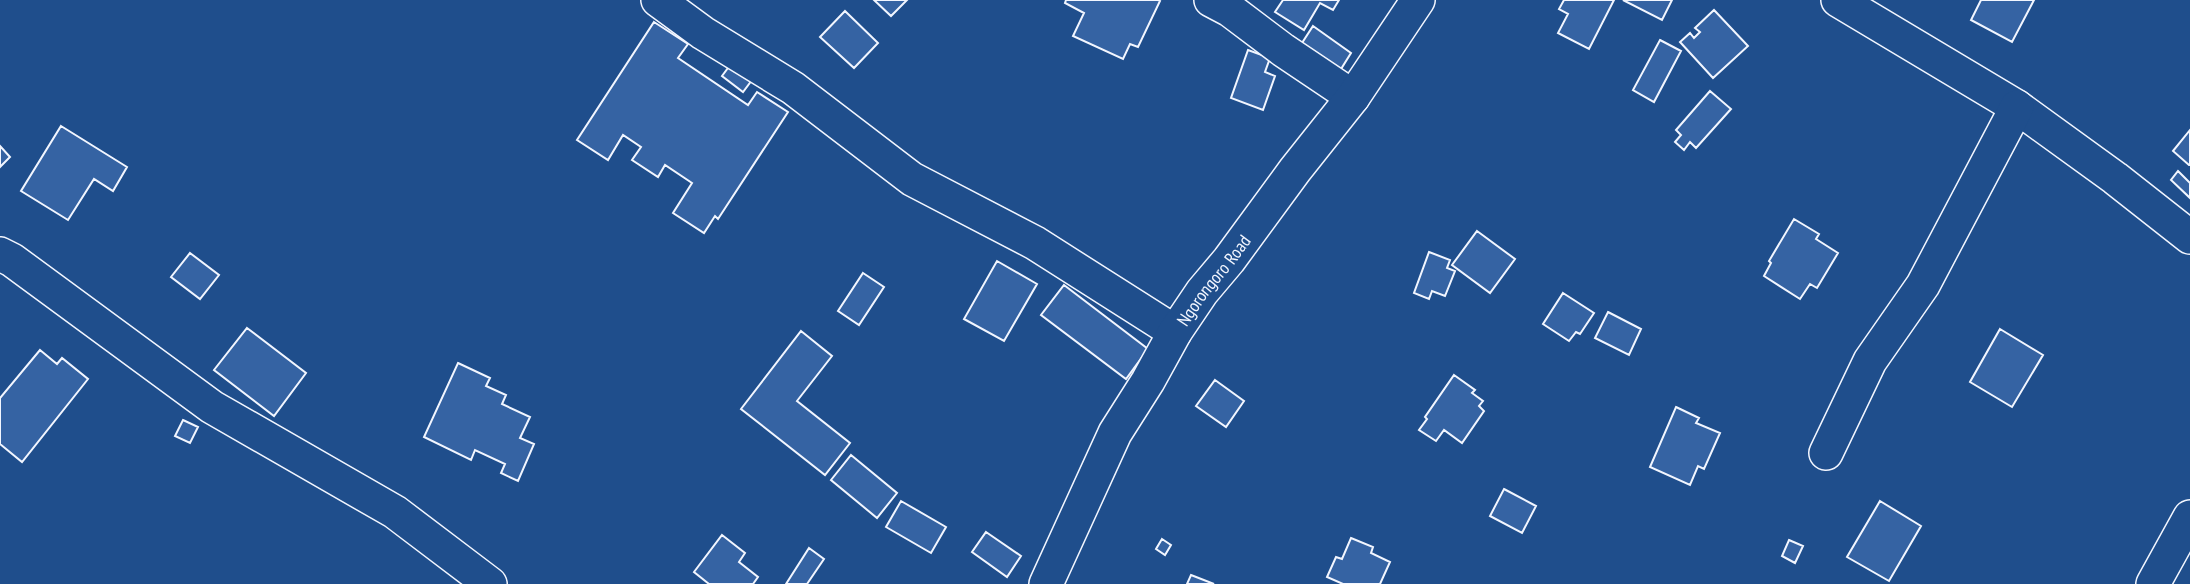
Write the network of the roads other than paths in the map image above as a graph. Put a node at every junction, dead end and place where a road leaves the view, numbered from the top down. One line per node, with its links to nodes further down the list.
1 (658, 0): 9 (street)
2 (1211, 0): 5 (street)
3 (1418, 0): 5 (street, Ngorongoro Road)
4 (1838, 0): 6 (street)
5 (1353, 97): 9 (street, Ngorongoro Road)
6 (2017, 107): 7 (street); 10 (street)
7 (2190, 237)
8 (4, 263): 12 (street)
9 (1175, 332): 13 (street, Ngorongoro Road)
10 (1826, 453)
11 (2190, 517): 14 (street)
12 (490, 584)
13 (1046, 584)
14 (2153, 584)

